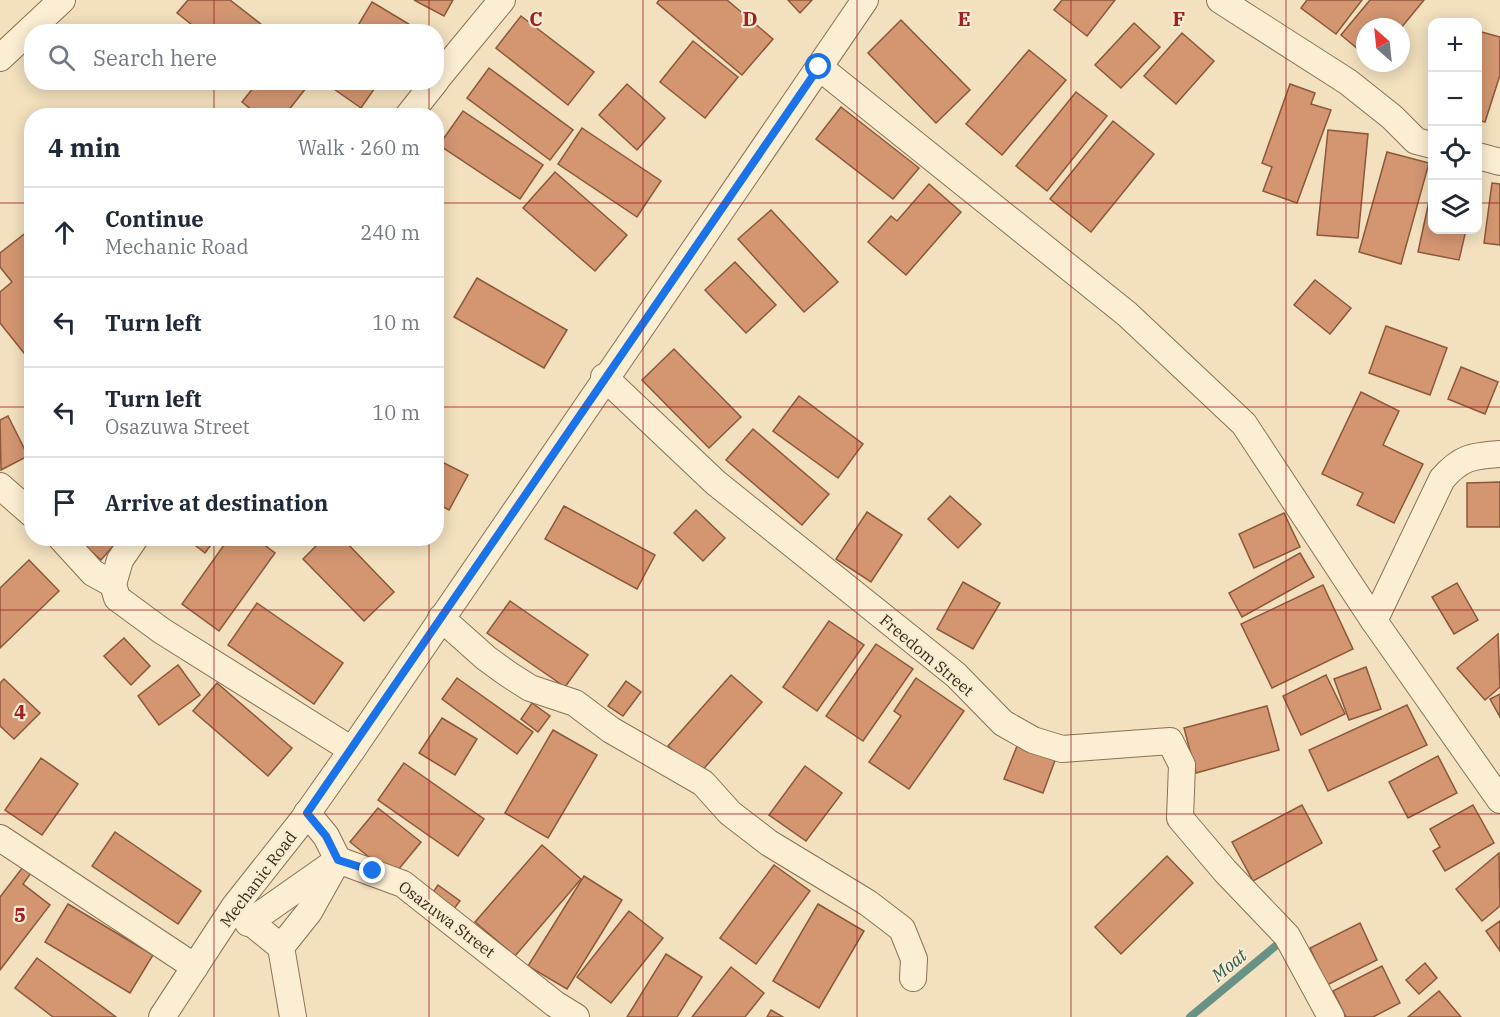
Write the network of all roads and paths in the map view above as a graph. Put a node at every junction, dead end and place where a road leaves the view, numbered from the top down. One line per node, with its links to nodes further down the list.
1 (62, 0): 5 (street)
2 (502, 0): 9 (street)
3 (865, 0): 8 (street, Mechanic Road)
4 (1220, 0): 12 (street)
5 (36, 24)
6 (24, 36): 7 (street)
7 (0, 58)
8 (819, 67): 15 (street, Mechanic Road); 23 (street)
9 (444, 71)
10 (429, 90): 11 (street)
11 (414, 108)
12 (1428, 144)
13 (1482, 157): 14 (street)
14 (1500, 162)
15 (604, 377): 22 (street, Mechanic Road); 36 (street, Freedom Street)
16 (1500, 454): 23 (street)
17 (0, 486): 18 (street)
18 (24, 507)
19 (68, 546): 21 (street)
20 (130, 546): 21 (street)
21 (113, 584): 24 (street)
22 (441, 618): 24 (street, Mechanic Road); 32 (street)
23 (1374, 621): 25 (street)
24 (352, 750): 26 (street, Mechanic Road)
25 (1500, 800)
26 (307, 813): 28 (street); 29 (street, Mechanic Road)
27 (0, 838): 31 (street)
28 (338, 860): 29 (street); 30 (street); 35 (street, Osazuwa Street)
29 (241, 915): 30 (street); 31 (street, Mechanic Road)
30 (281, 946): 34 (street)
31 (195, 967): 33 (street, Mechanic Road)
32 (914, 978)
33 (162, 1017)
34 (293, 1017)
35 (576, 1017)
36 (1331, 1017)

